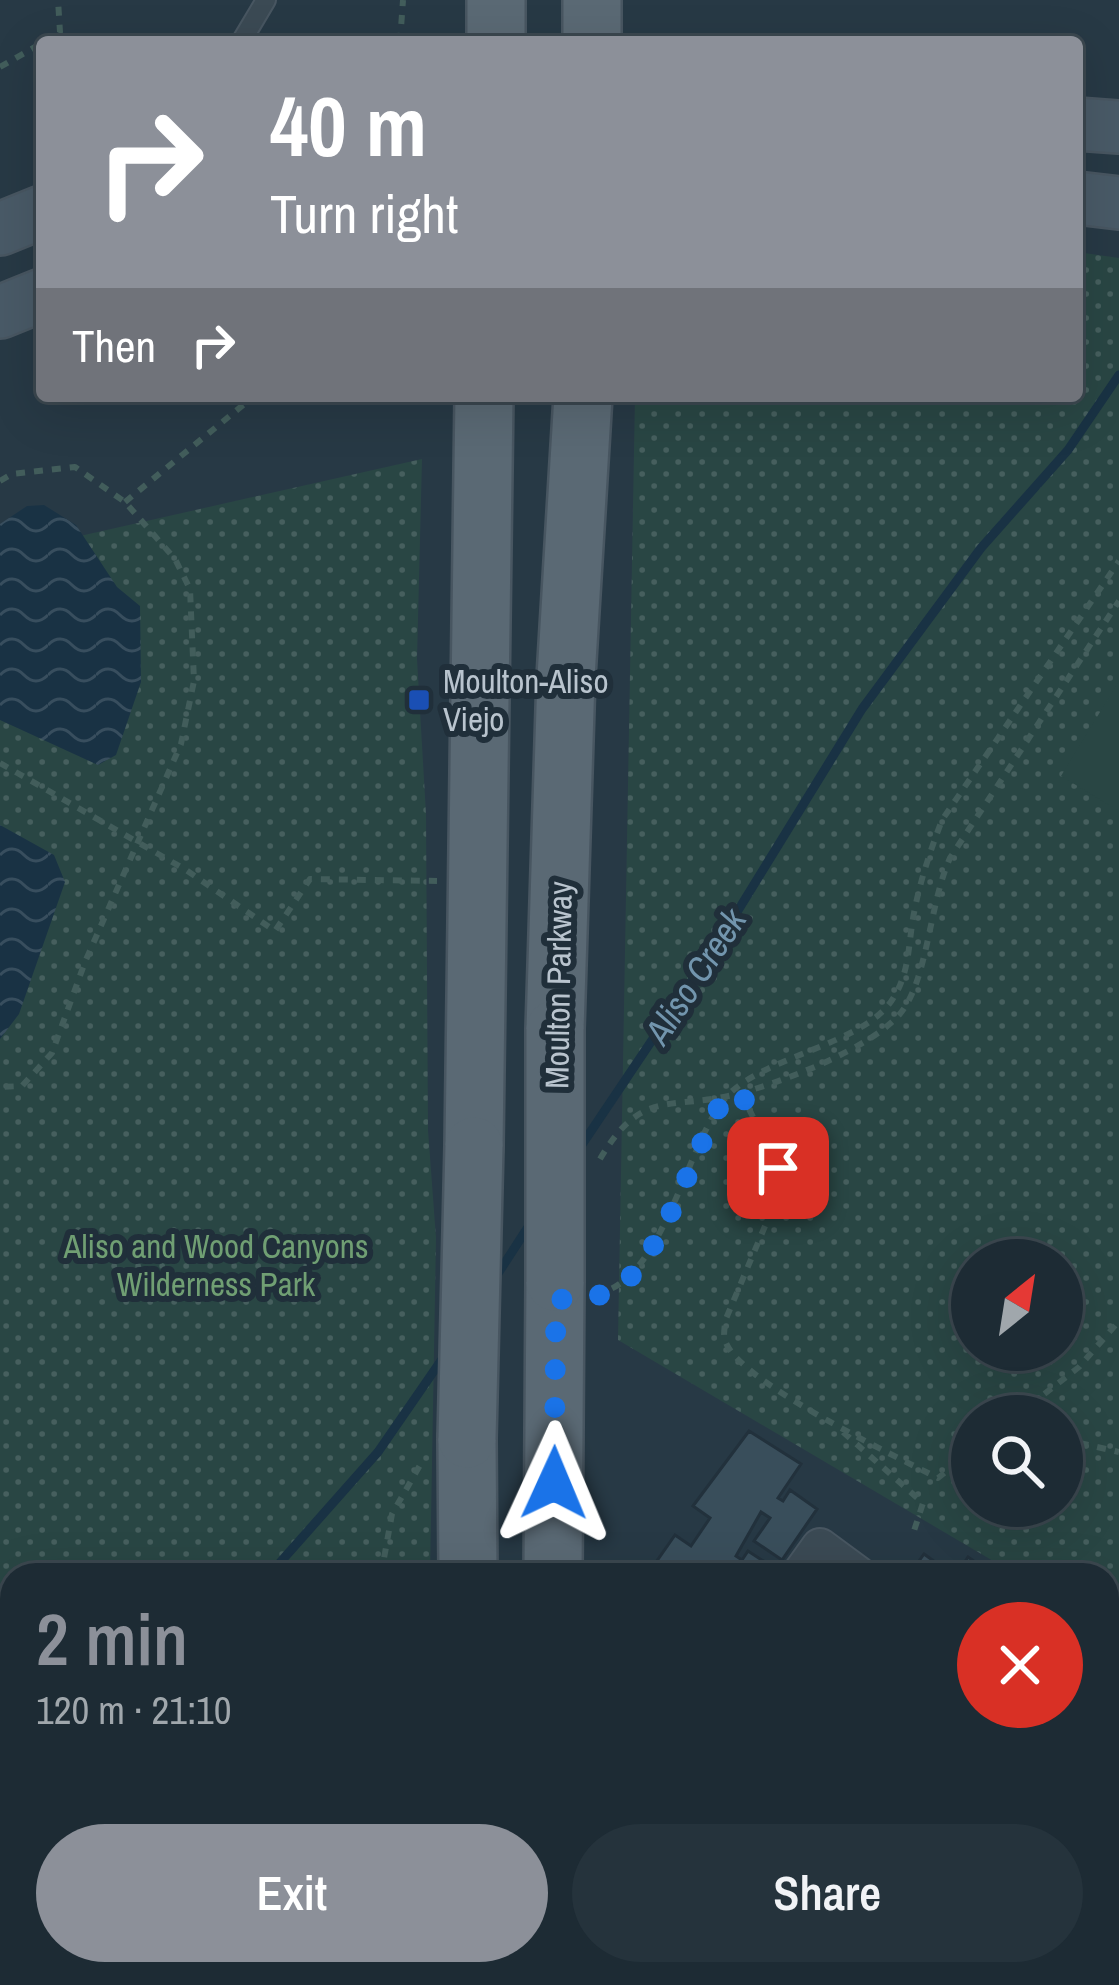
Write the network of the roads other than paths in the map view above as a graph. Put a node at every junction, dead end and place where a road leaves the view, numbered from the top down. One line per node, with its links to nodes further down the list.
1 (266, 0): 4 (lane)
2 (496, 0): 5 (main road)
3 (592, 0): 6 (main road)
4 (245, 36)
5 (496, 36)
6 (592, 36)
7 (1083, 124): 8 (main road)
8 (1119, 127)
9 (36, 214): 10 (main road)
10 (0, 229)
11 (36, 298): 12 (main road)
12 (0, 313)
13 (484, 402): 15 (main road, bridge)
14 (583, 402): 16 (main road, Moulton Parkway, bridge)
15 (468, 1563)
16 (553, 1563)
17 (809, 1563): 18 (street)
18 (842, 1563)

